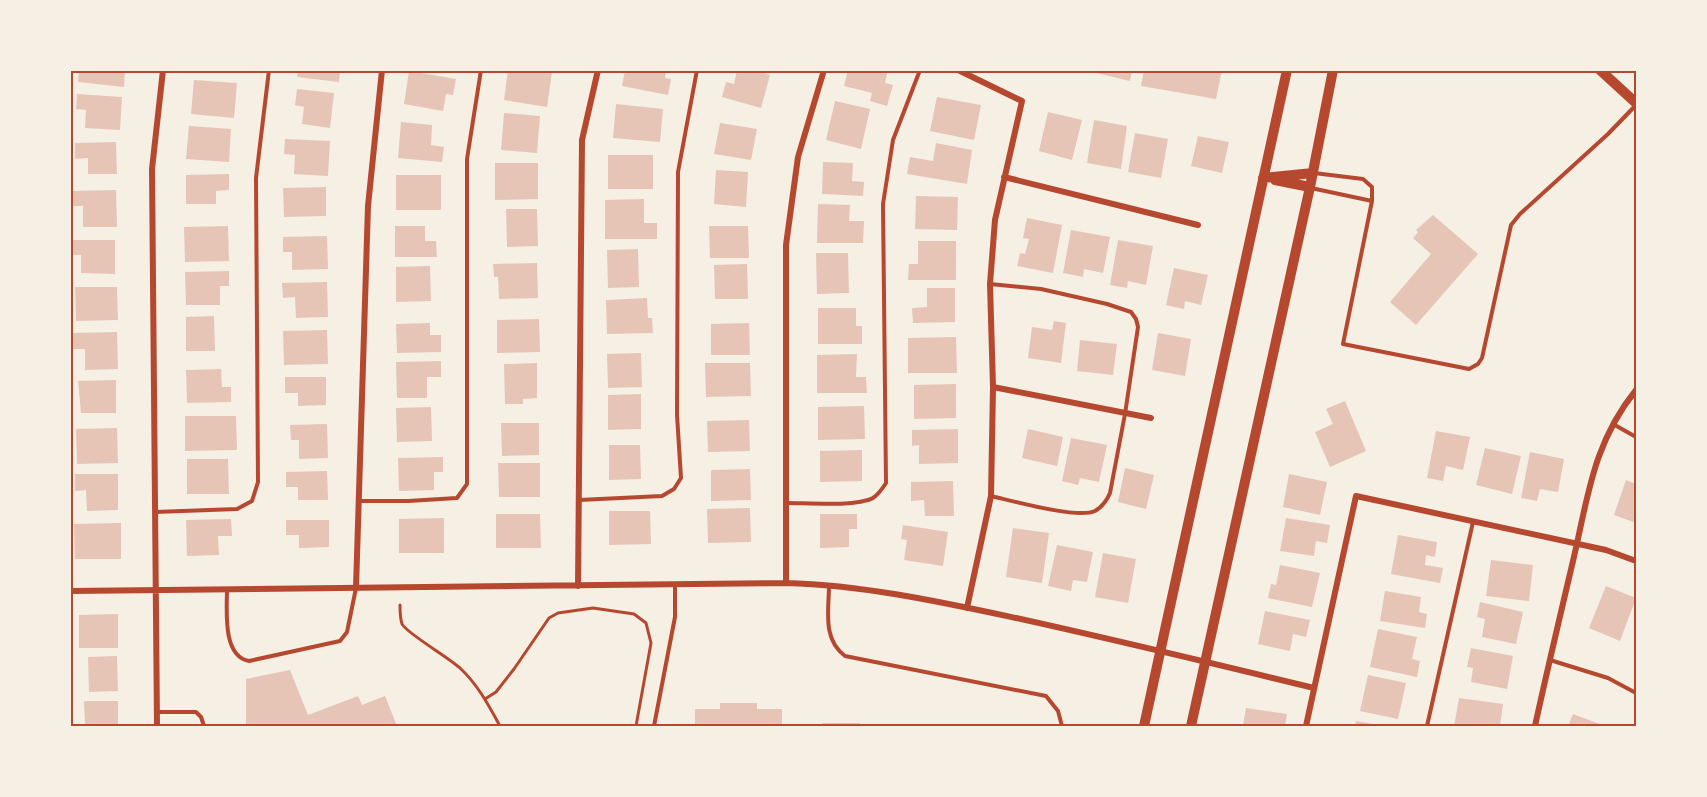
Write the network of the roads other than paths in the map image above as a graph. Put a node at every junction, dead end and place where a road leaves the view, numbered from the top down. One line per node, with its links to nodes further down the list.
1 (164, 70): 31 (street)
2 (268, 70): 31 (lane)
3 (382, 70): 29 (street)
4 (481, 70): 29 (lane)
5 (598, 70): 28 (street)
6 (697, 70): 28 (lane)
7 (824, 70): 30 (street)
8 (920, 70): 30 (lane)
9 (958, 70): 15 (street)
10 (1287, 70): 16 (main road)
11 (1333, 70): 14 (main road)
12 (1600, 70): 13 (main road)
13 (1636, 103): 18 (lane)
14 (1313, 173): 16 (main road); 17 (main road); 18 (lane)
15 (1004, 177): 19 (street); 20 (street)
16 (1263, 178): 17 (main road); 44 (main road)
17 (1310, 187): 18 (lane); 46 (main road)
18 (1372, 201)
19 (1198, 225)
20 (990, 284): 21 (street); 23 (lane)
21 (993, 387): 23 (street); 27 (street)
22 (1636, 390): 25 (street)
23 (1125, 414): 24 (street); 27 (lane)
24 (1150, 418)
25 (1612, 424): 26 (lane); 33 (street)
26 (1636, 437)
27 (991, 496): 43 (street)
28 (579, 500): 38 (street)
29 (359, 501): 39 (street)
30 (786, 503): 35 (street)
31 (155, 512): 41 (street)
32 (1473, 522): 33 (street); 47 (street); 57 (lane)
33 (1577, 544): 34 (street); 45 (street)
34 (1636, 561)
35 (786, 583): 36 (street); 37 (street)
36 (829, 584): 43 (street); 53 (lane)
37 (675, 585): 38 (street); 52 (lane)
38 (578, 586): 39 (street)
39 (356, 588): 40 (street); 40 (lane)
40 (227, 589): 41 (street)
41 (156, 590): 42 (street); 49 (street)
42 (70, 591)
43 (967, 608): 44 (street)
44 (1161, 650): 46 (street); 54 (main road)
45 (1550, 660): 48 (lane); 58 (street)
46 (1206, 662): 47 (street); 55 (main road)
47 (1314, 688): 56 (street)
48 (1636, 693)
49 (157, 712): 50 (street); 51 (lane)
50 (157, 726)
51 (204, 726)
52 (654, 726)
53 (1062, 726)
54 (1144, 726)
55 (1191, 726)
56 (1306, 726)
57 (1427, 726)
58 (1534, 726)

